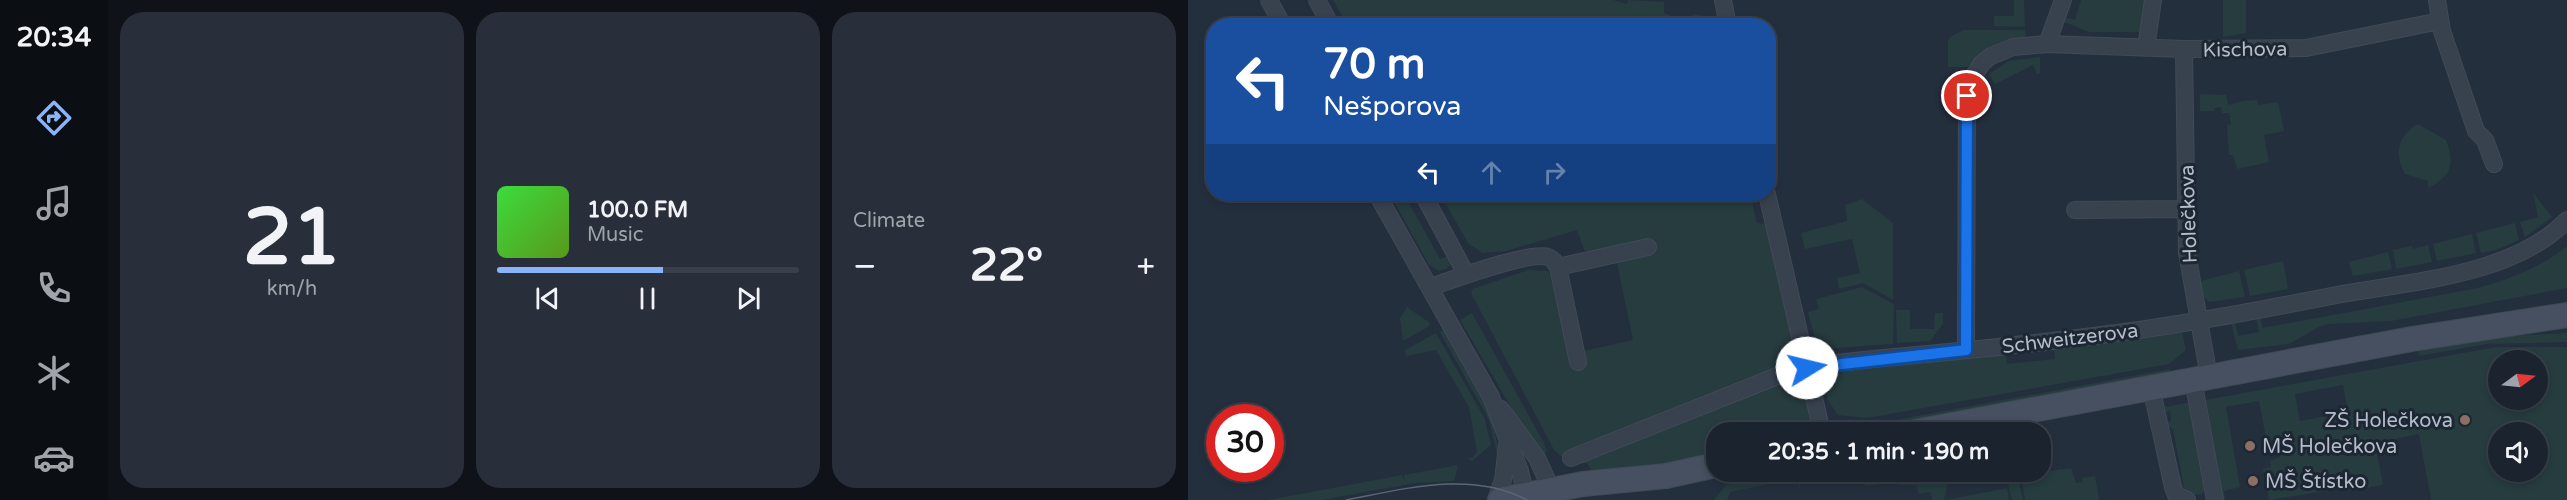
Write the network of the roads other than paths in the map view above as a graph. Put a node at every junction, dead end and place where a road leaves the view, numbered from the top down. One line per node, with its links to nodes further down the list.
1 (1269, 0): 7 (street)
2 (1317, 0): 8 (street)
3 (2063, 0): 11 (street)
4 (2153, 0): 12 (street)
5 (2437, 0): 10 (street)
6 (1719, 2): 9 (street)
7 (1279, 18)
8 (1327, 18)
9 (1725, 18)
10 (2440, 21): 13 (street, Kischova); 14 (street)
11 (2047, 44): 12 (street, Kischova); 27 (street, Kischova)
12 (2146, 48): 13 (street, Kischova)
13 (2184, 49): 18 (street, Holečkova)
14 (2494, 164)
15 (1381, 201): 24 (street)
16 (1428, 201): 23 (street)
17 (1769, 201): 29 (street)
18 (2187, 209): 19 (street); 26 (street, Holečkova)
19 (2074, 210)
20 (2567, 220): 26 (street, Schweitzerova)
21 (1648, 247): 22 (street)
22 (1558, 267): 23 (street); 28 (street)
23 (1466, 274): 24 (street)
24 (1431, 287): 32 (street)
25 (2567, 315): 30 (street)
26 (2198, 321): 27 (street, Schweitzerova); 30 (street, Holečkova)
27 (1966, 350): 29 (street, Schweitzerova)
28 (1578, 362)
29 (1807, 368): 33 (street); 36 (street, Schweitzerova)
30 (2201, 378): 31 (street); 42 (street, Holečkova)
31 (2151, 387): 34 (street); 45 (street)
32 (1491, 397): 35 (street); 39 (street)
33 (1820, 422)
34 (1967, 422)
35 (1507, 439): 41 (street); 43 (street)
36 (1571, 458)
37 (1706, 467): 39 (street)
38 (1706, 480): 40 (street)
39 (1554, 494): 41 (street)
40 (1634, 496): 44 (street)
41 (1526, 497): 43 (street)
42 (2215, 499): 46 (street, Holečkova)
43 (1498, 500)
44 (1576, 500)
45 (2187, 500)
46 (2195, 500)

